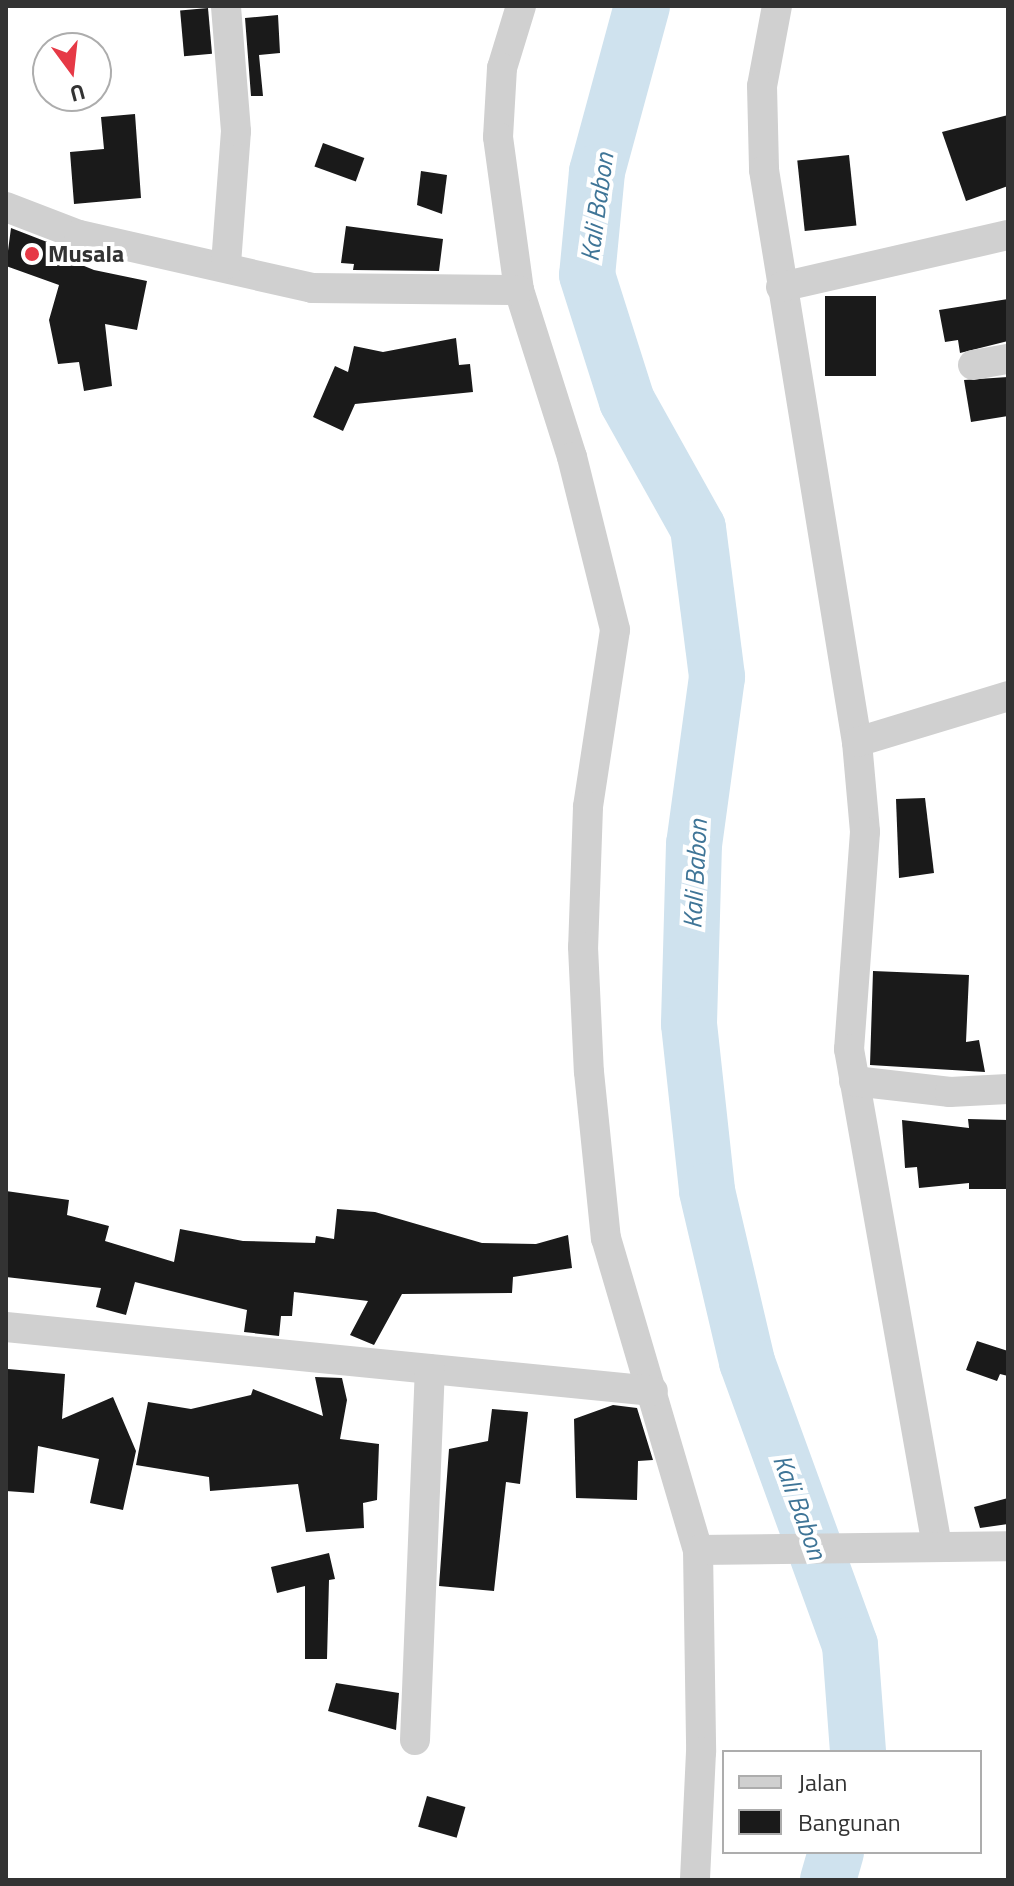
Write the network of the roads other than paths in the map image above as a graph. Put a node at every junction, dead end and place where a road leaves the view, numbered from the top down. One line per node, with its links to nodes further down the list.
1 (226, 6): 6 (street)
2 (521, 6): 8 (street)
3 (777, 6): 7 (street)
4 (6, 207): 6 (street)
5 (1008, 235): 7 (street)
6 (226, 264): 8 (street)
7 (781, 287): 12 (street)
8 (519, 290): 17 (street)
9 (1008, 359): 10 (street)
10 (973, 365)
11 (1008, 696): 12 (street)
12 (857, 742): 13 (street)
13 (854, 1081): 14 (street); 18 (street)
14 (1008, 1089)
15 (6, 1327): 16 (street)
16 (430, 1369): 17 (street); 21 (street)
17 (653, 1391): 20 (street)
18 (937, 1546): 19 (street); 20 (street)
19 (1008, 1546)
20 (711, 1549): 22 (street)
21 (415, 1740)
22 (695, 1880)

